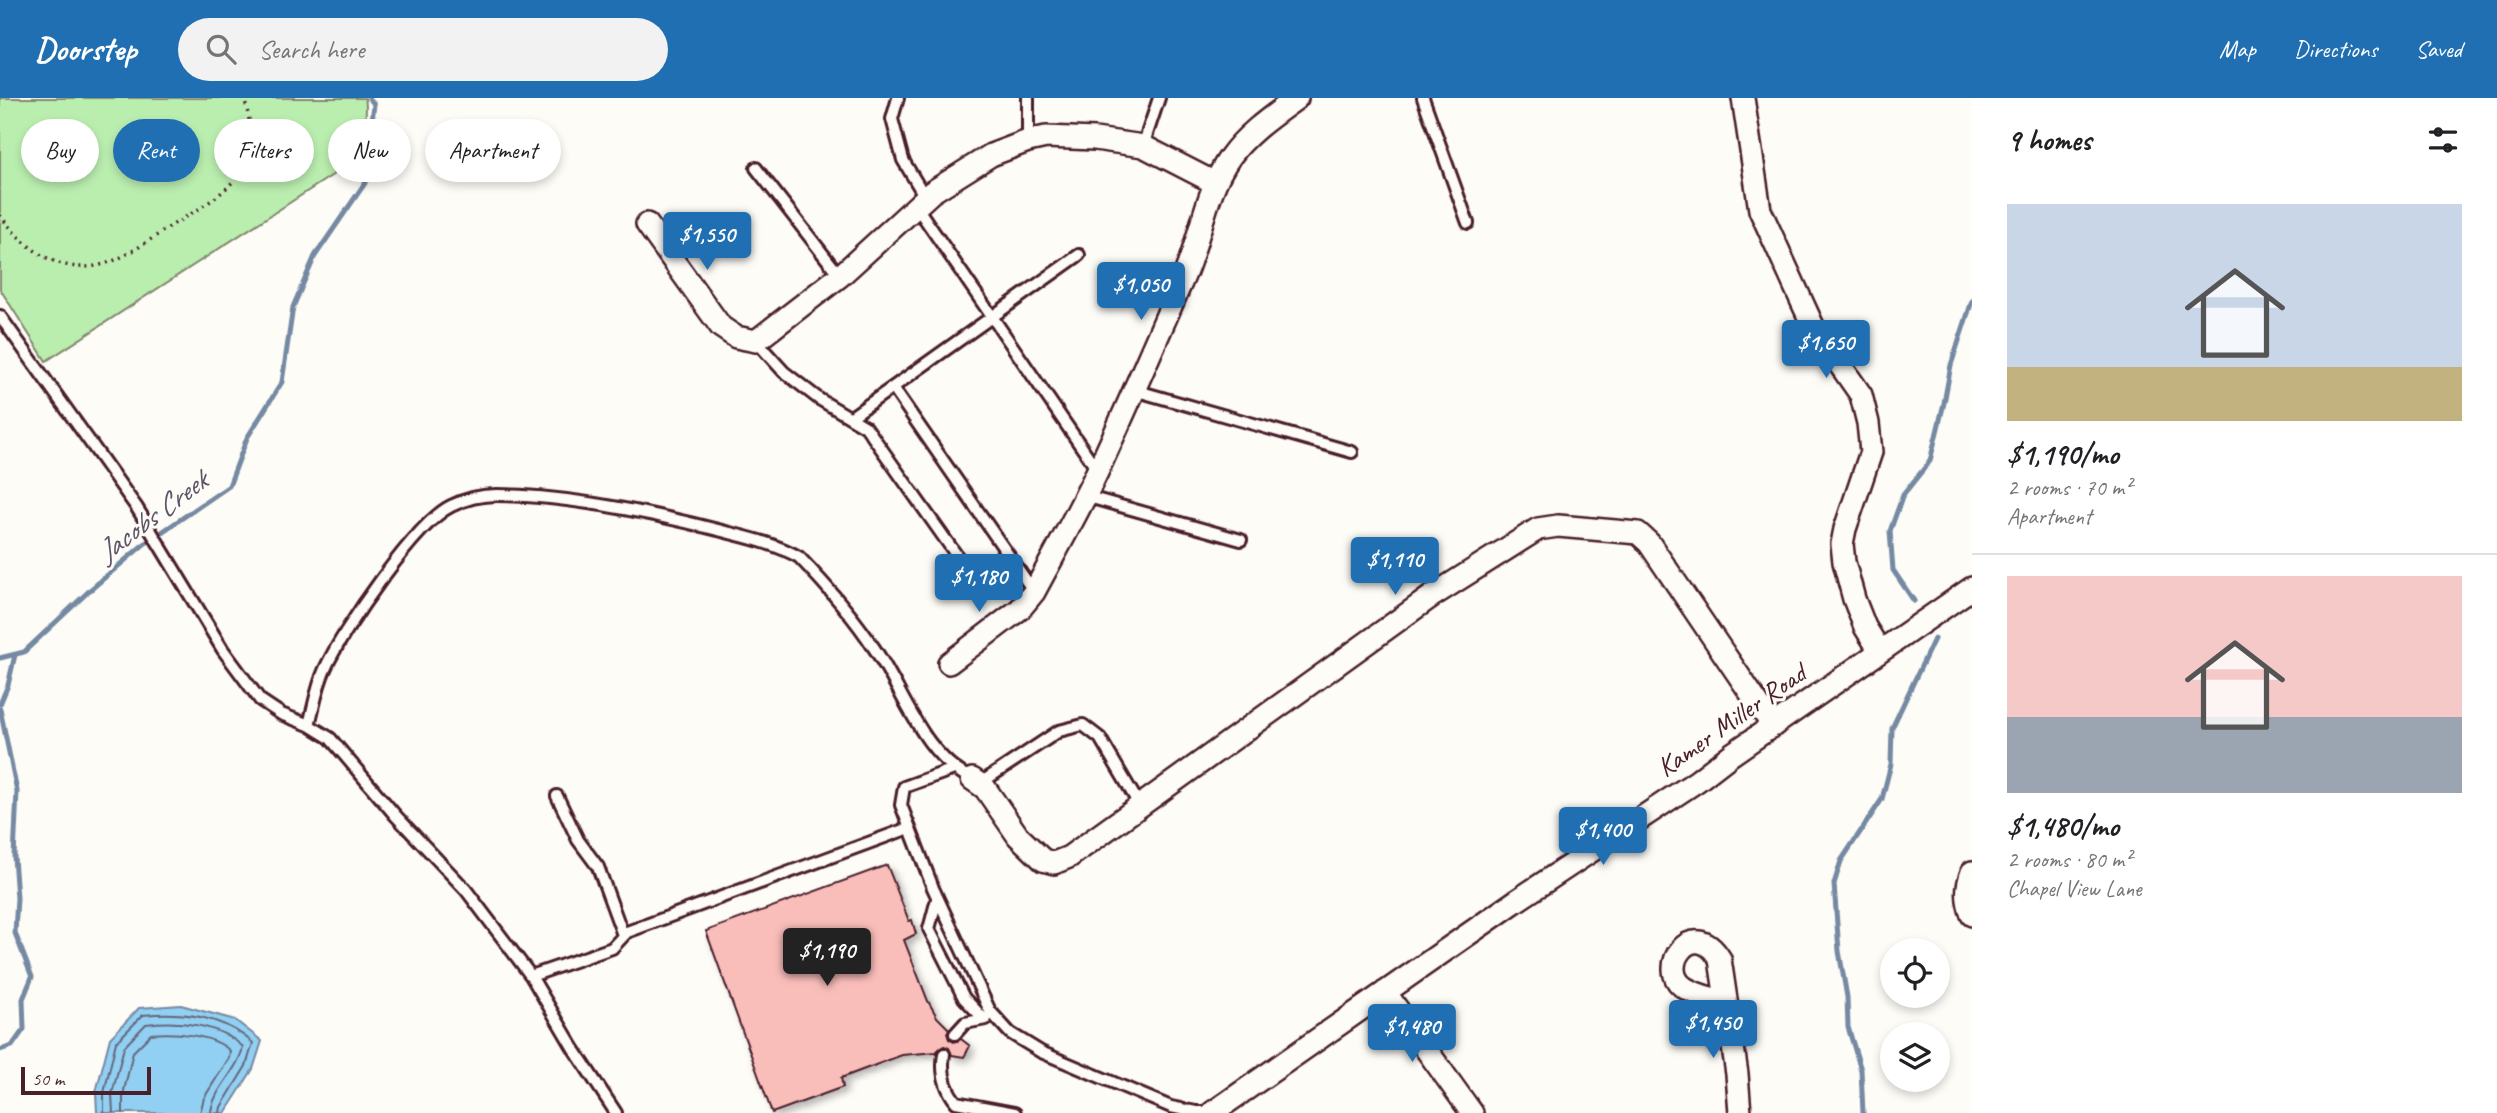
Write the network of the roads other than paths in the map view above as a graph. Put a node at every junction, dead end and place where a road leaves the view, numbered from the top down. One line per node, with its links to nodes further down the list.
1 (898, 98): 11 (lane)
2 (1028, 98): 7 (lane)
3 (1159, 98): 8 (lane)
4 (1297, 98): 10 (street)
5 (1423, 98): 12 (lane)
6 (1743, 98): 29 (street)
7 (1028, 141): 8 (street); 11 (street)
8 (1143, 146): 10 (street)
9 (756, 168): 15 (lane)
10 (1215, 183): 20 (street)
11 (920, 202): 15 (street); 17 (lane)
12 (1468, 223)
13 (647, 224): 18 (street)
14 (1079, 255): 17 (lane)
15 (840, 276): 18 (street)
16 (0, 316): 31 (lane)
17 (991, 317): 19 (lane); 23 (lane)
18 (756, 341): 21 (lane)
19 (893, 388): 21 (lane); 26 (lane)
20 (1134, 390): 22 (lane); 23 (street)
21 (851, 416): 26 (lane)
22 (1352, 452)
23 (1098, 471): 24 (street)
24 (1085, 496): 25 (lane); 28 (street)
25 (1241, 540)
26 (1007, 553): 28 (lane)
27 (1972, 588): 29 (street, Kamer Miller Road)
28 (1034, 592): 30 (street)
29 (1880, 651): 32 (street, Kamer Miller Road)
30 (949, 663)
31 (309, 725): 33 (lane); 41 (lane)
32 (1773, 726): 35 (street); 42 (street, Kamer Miller Road)
33 (968, 777): 35 (lane); 35 (street); 36 (lane)
34 (557, 796): 40 (lane)
35 (1140, 806)
36 (909, 828): 38 (lane); 40 (lane)
37 (1972, 872): 39 (street)
38 (937, 899): 44 (lane); 44 (lane)
39 (1972, 915)
40 (623, 935): 41 (lane)
41 (531, 976): 51 (lane)
42 (1385, 992): 49 (street); 50 (street, Kamer Miller Road)
43 (1726, 1003): 55 (street)
44 (990, 1018): 45 (lane); 47 (lane)
45 (955, 1034)
46 (944, 1054): 48 (lane)
47 (1147, 1097): 50 (lane); 54 (lane)
48 (955, 1101): 52 (lane); 53 (lane)
49 (1463, 1110)
50 (1212, 1112)
51 (616, 1113)
52 (954, 1113)
53 (1015, 1113)
54 (1154, 1113)
55 (1740, 1113)

